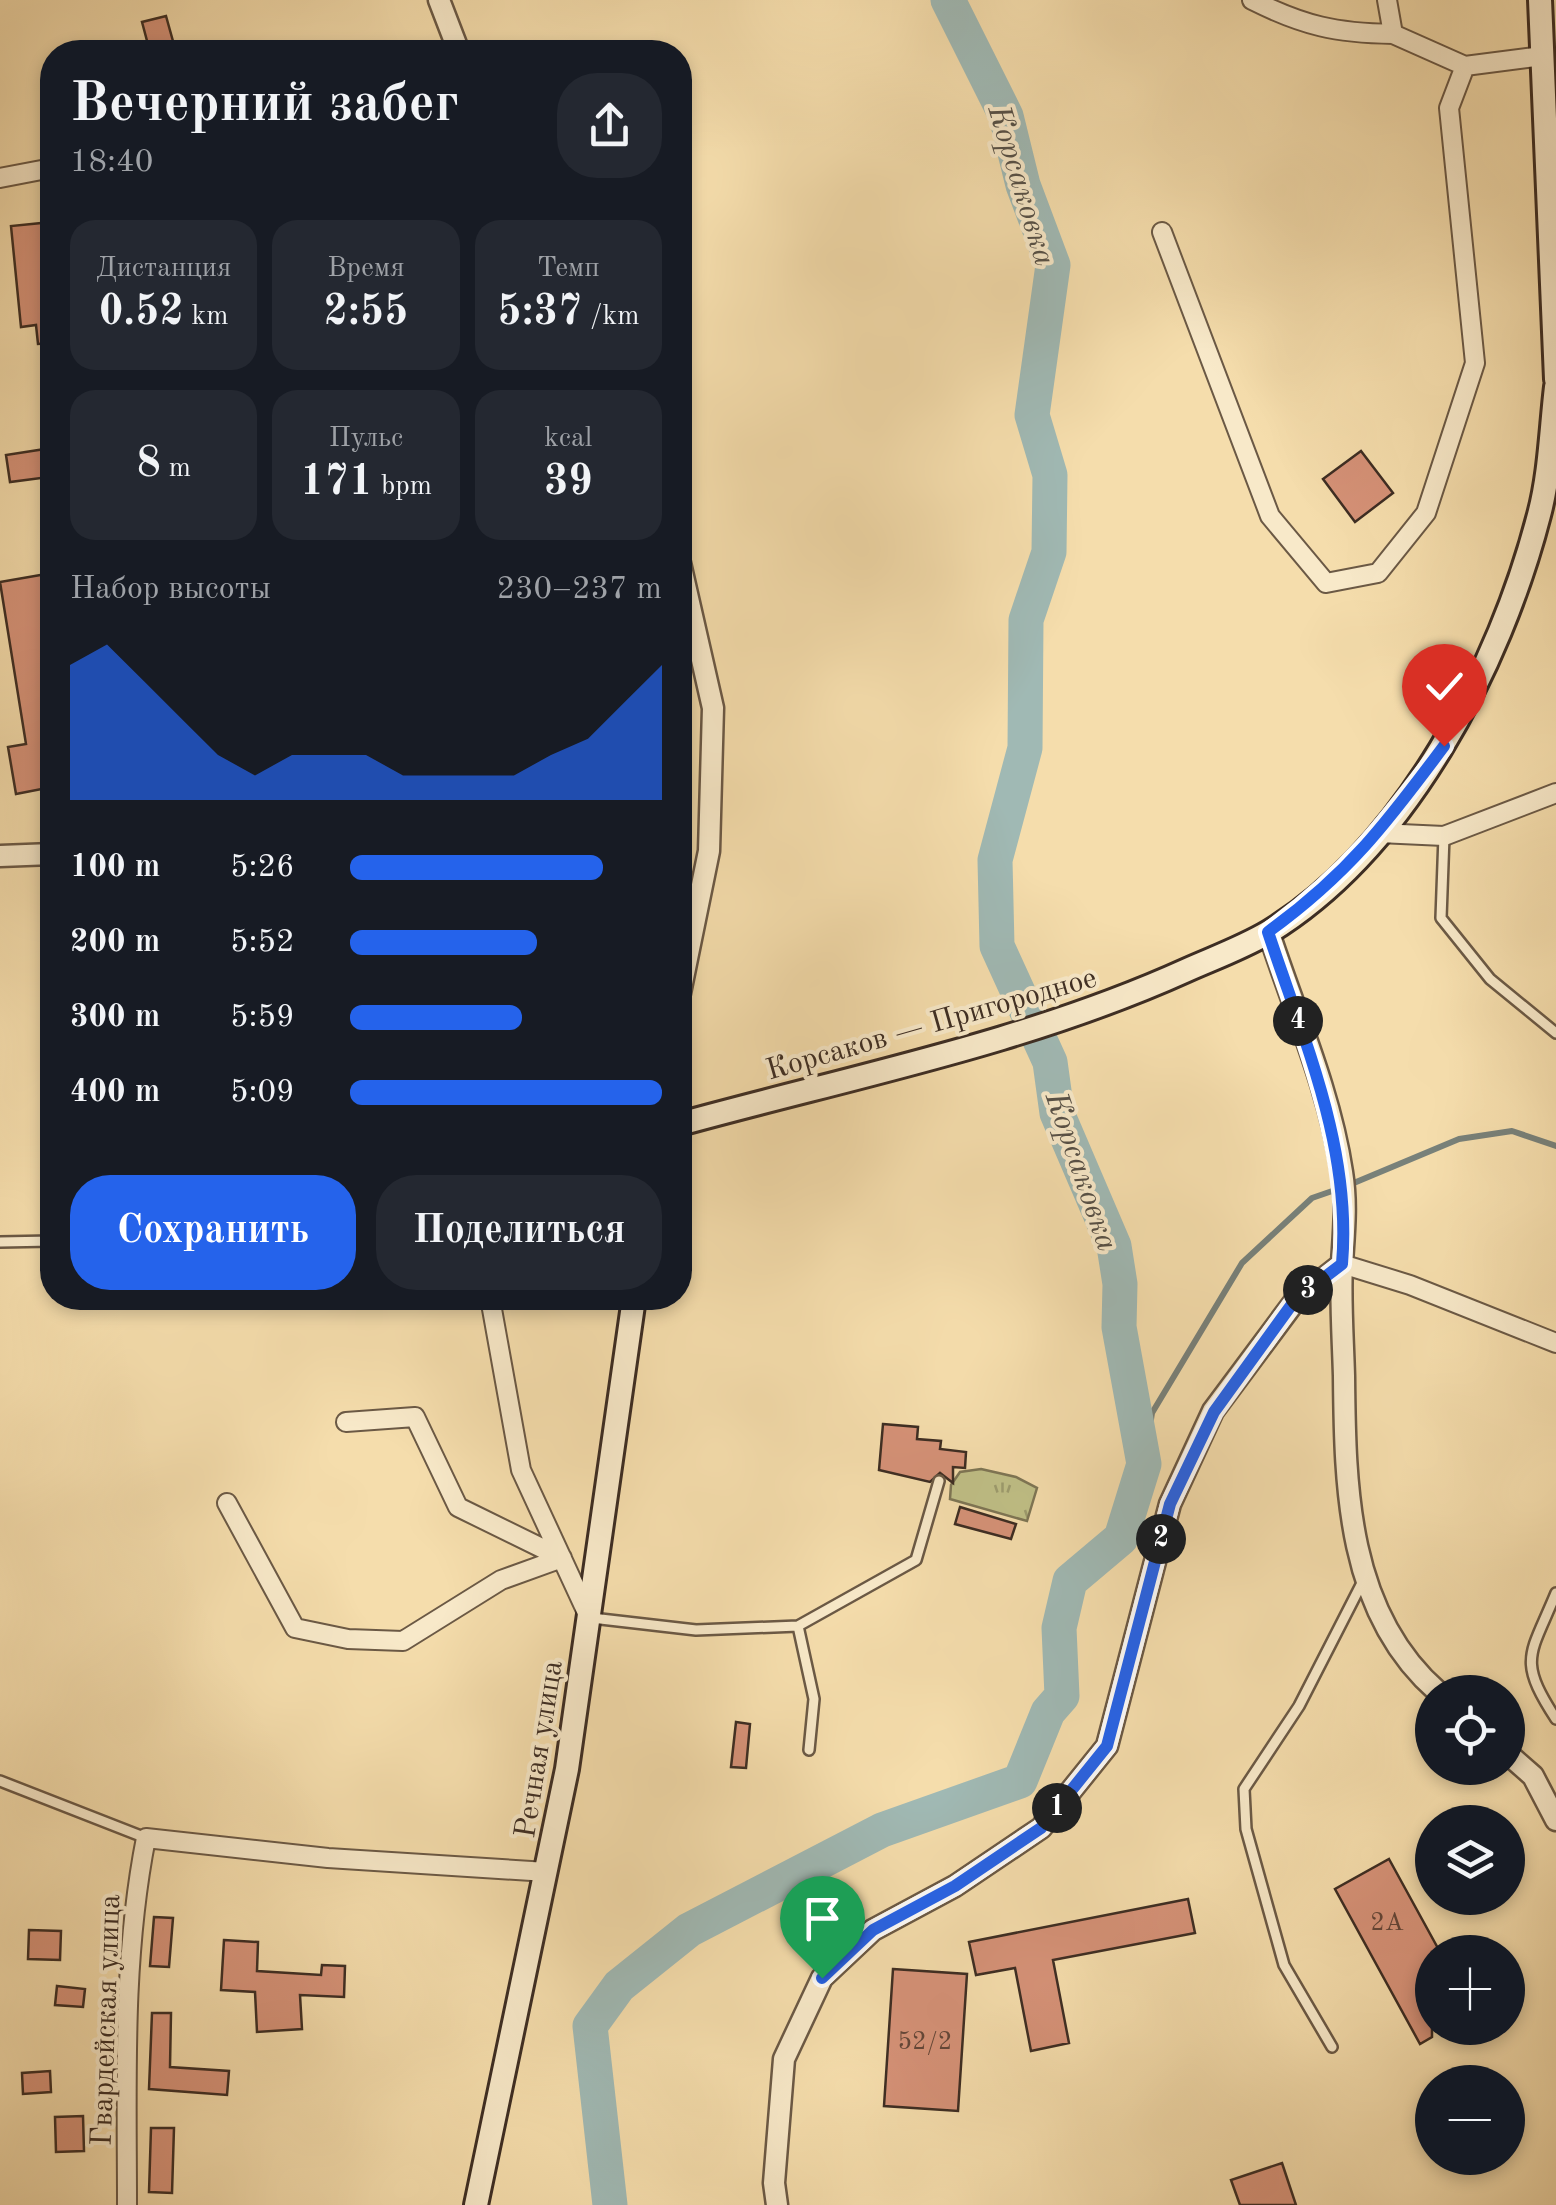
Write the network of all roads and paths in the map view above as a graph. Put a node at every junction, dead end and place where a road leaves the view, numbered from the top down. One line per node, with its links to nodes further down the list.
1 (439, 0): 6 (street)
2 (1252, 0): 5 (street)
3 (1386, 0): 5 (street)
4 (1540, 0): 7 (main road, Корсаков — Пригородное)
5 (1393, 34): 8 (street)
6 (454, 40)
7 (1543, 56): 8 (street); 12 (main road, Корсаков — Пригородное)
8 (1465, 66): 11 (street)
9 (40, 170): 10 (street)
10 (0, 178)
11 (1162, 232)
12 (1556, 383): 15 (main road, Корсаков — Пригородное)
13 (692, 616): 19 (street)
14 (1556, 794): 16 (street)
15 (1379, 834): 16 (street); 20 (main road, Корсаков — Пригородное)
16 (1444, 836): 21 (lane)
17 (40, 854): 18 (street)
18 (0, 856)
19 (692, 908)
20 (1268, 932): 22 (main road, Корсаков — Пригородное); 25 (street)
21 (1556, 1033)
22 (692, 1121)
23 (40, 1241): 24 (lane)
24 (0, 1242)
25 (1342, 1264): 28 (street); 33 (street); 48 (street)
26 (492, 1310): 32 (street)
27 (632, 1310): 35 (main road, Речная улица)
28 (1556, 1343)
29 (346, 1422): 32 (street)
30 (939, 1480): 36 (lane)
31 (227, 1503): 32 (street)
32 (562, 1558): 35 (street)
33 (1364, 1578): 37 (street); 45 (lane)
34 (1556, 1593): 38 (lane)
35 (589, 1618): 36 (lane); 44 (main road, Речная улица)
36 (798, 1626): 39 (lane)
37 (1424, 1675)
38 (1556, 1720)
39 (810, 1750)
40 (1525, 1769): 42 (street)
41 (0, 1781): 43 (lane)
42 (1556, 1820)
43 (146, 1838): 44 (street); 46 (street, Гвардейская улица)
44 (548, 1872): 47 (main road, Речная улица)
45 (1332, 2047)
46 (128, 2205)
47 (476, 2205)
48 (777, 2205)

